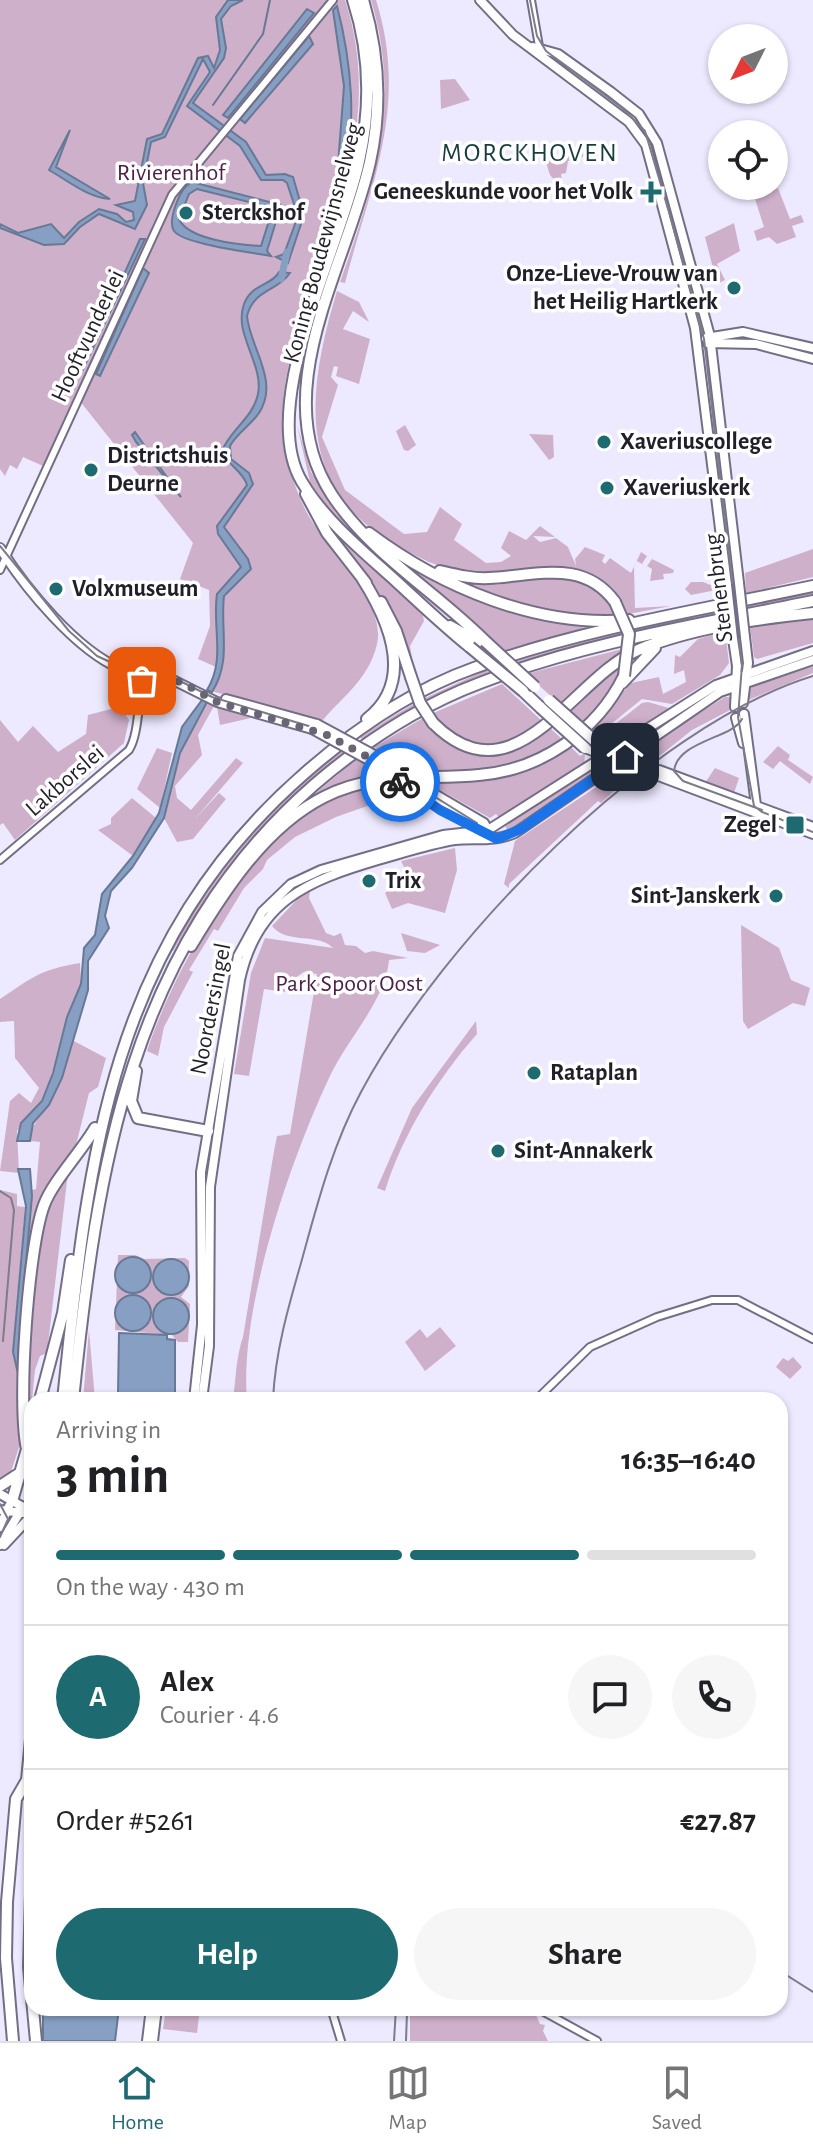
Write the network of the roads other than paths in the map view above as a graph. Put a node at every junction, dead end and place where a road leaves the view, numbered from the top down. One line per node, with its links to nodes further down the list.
1 (333, 0): 18 (street, Hooftvunderlei)
2 (353, 0): 9 (highway, Koning Boudewijnsnelweg)
3 (363, 0): 9 (highway, Koning Boudewijnsnelweg)
4 (480, 0): 6 (main road, Stenenbrug)
5 (531, 0): 7 (street)
6 (524, 44): 7 (main road, Stenenbrug); 8 (main road, Stenenbrug)
7 (539, 49): 8 (street); 12 (main road, Stenenbrug)
8 (543, 58): 11 (main road, Stenenbrug)
9 (332, 270): 10 (highway, Koning Boudewijnsnelweg)
10 (325, 292): 15 (highway, Koning Boudewijnsnelweg); 16 (highway, Koning Boudewijnsnelweg)
11 (697, 339): 12 (main road); 32 (main road, Stenenbrug, bridge)
12 (710, 340): 13 (main road); 14 (main road); 31 (main road, Stenenbrug, bridge)
13 (813, 348)
14 (813, 359)
15 (301, 481): 21 (highway); 27 (highway, Koning Boudewijnsnelweg)
16 (361, 527): 19 (highway); 27 (highway, Koning Boudewijnsnelweg)
17 (0, 548): 18 (main road)
18 (2, 558): 20 (street, Hooftvunderlei); 30 (main road)
19 (427, 568): 25 (highway); 33 (highway, bridge)
20 (0, 570)
21 (362, 578): 26 (highway, bridge); 42 (highway)
22 (813, 586): 25 (highway)
23 (813, 601): 53 (highway)
24 (813, 613): 26 (highway)
25 (682, 615): 42 (highway)
26 (663, 642): 33 (highway)
27 (478, 644): 36 (highway, bridge)
28 (813, 651): 31 (main road, Noordersingel)
29 (813, 660): 31 (main road, Noordersingel)
30 (145, 673): 39 (main road, bridge); 49 (street, Lakborslei)
31 (746, 677): 32 (main road, Noordersingel); 32 (main road, Stenenbrug)
32 (736, 680): 35 (main road, Noordersingel); 38 (main road, Noordersingel)
33 (614, 694): 50 (highway)
34 (740, 716): 43 (main road)
35 (635, 736): 36 (main road); 37 (main road, Noordersingel)
36 (593, 747): 37 (main road); 41 (main road)
37 (607, 755): 38 (main road); 41 (main road, Noordersingel)
38 (621, 760): 40 (main road); 46 (main road, Noordersingel)
39 (378, 762): 44 (main road, bridge); 46 (main road, bridge)
40 (644, 768)
41 (584, 770): 46 (main road, Noordersingel)
42 (301, 776): 51 (highway)
43 (747, 802): 43 (main road); 45 (main road); 47 (main road)
44 (440, 810): 46 (main road); 48 (main road)
45 (813, 827)
46 (484, 834): 48 (main road, Noordersingel); 52 (main road, Noordersingel)
47 (813, 834)
48 (443, 835): 52 (main road, Noordersingel)
49 (0, 860)
50 (136, 1071): 52 (highway); 53 (highway)
51 (101, 1120): 54 (highway); 62 (highway)
52 (213, 1131): 59 (main road, Noordersingel); 60 (main road, Noordersingel)
53 (111, 1139): 58 (highway)
54 (82, 1224): 56 (highway); 57 (highway)
55 (813, 1339): 61 (street)
56 (42, 1392)
57 (64, 1392)
58 (74, 1392)
59 (195, 1392)
60 (203, 1392)
61 (544, 1392)
62 (24, 1398)
63 (24, 1462): 64 (highway)
64 (22, 1471): 65 (highway); 67 (highway)
65 (0, 1486)
66 (0, 1494): 67 (main road)
67 (7, 1507): 70 (main road)
68 (24, 1510): 71 (main road)
69 (24, 1522): 71 (main road)
70 (0, 1527)
71 (0, 1547)
72 (24, 1785): 78 (highway)
73 (34, 2016): 79 (highway)
74 (152, 2016): 80 (main road)
75 (154, 2016): 81 (main road)
76 (333, 2016): 82 (street)
77 (551, 2016): 83 (street)
78 (13, 2041)
79 (36, 2041)
80 (147, 2041)
81 (153, 2041)
82 (341, 2041)
83 (597, 2041)

